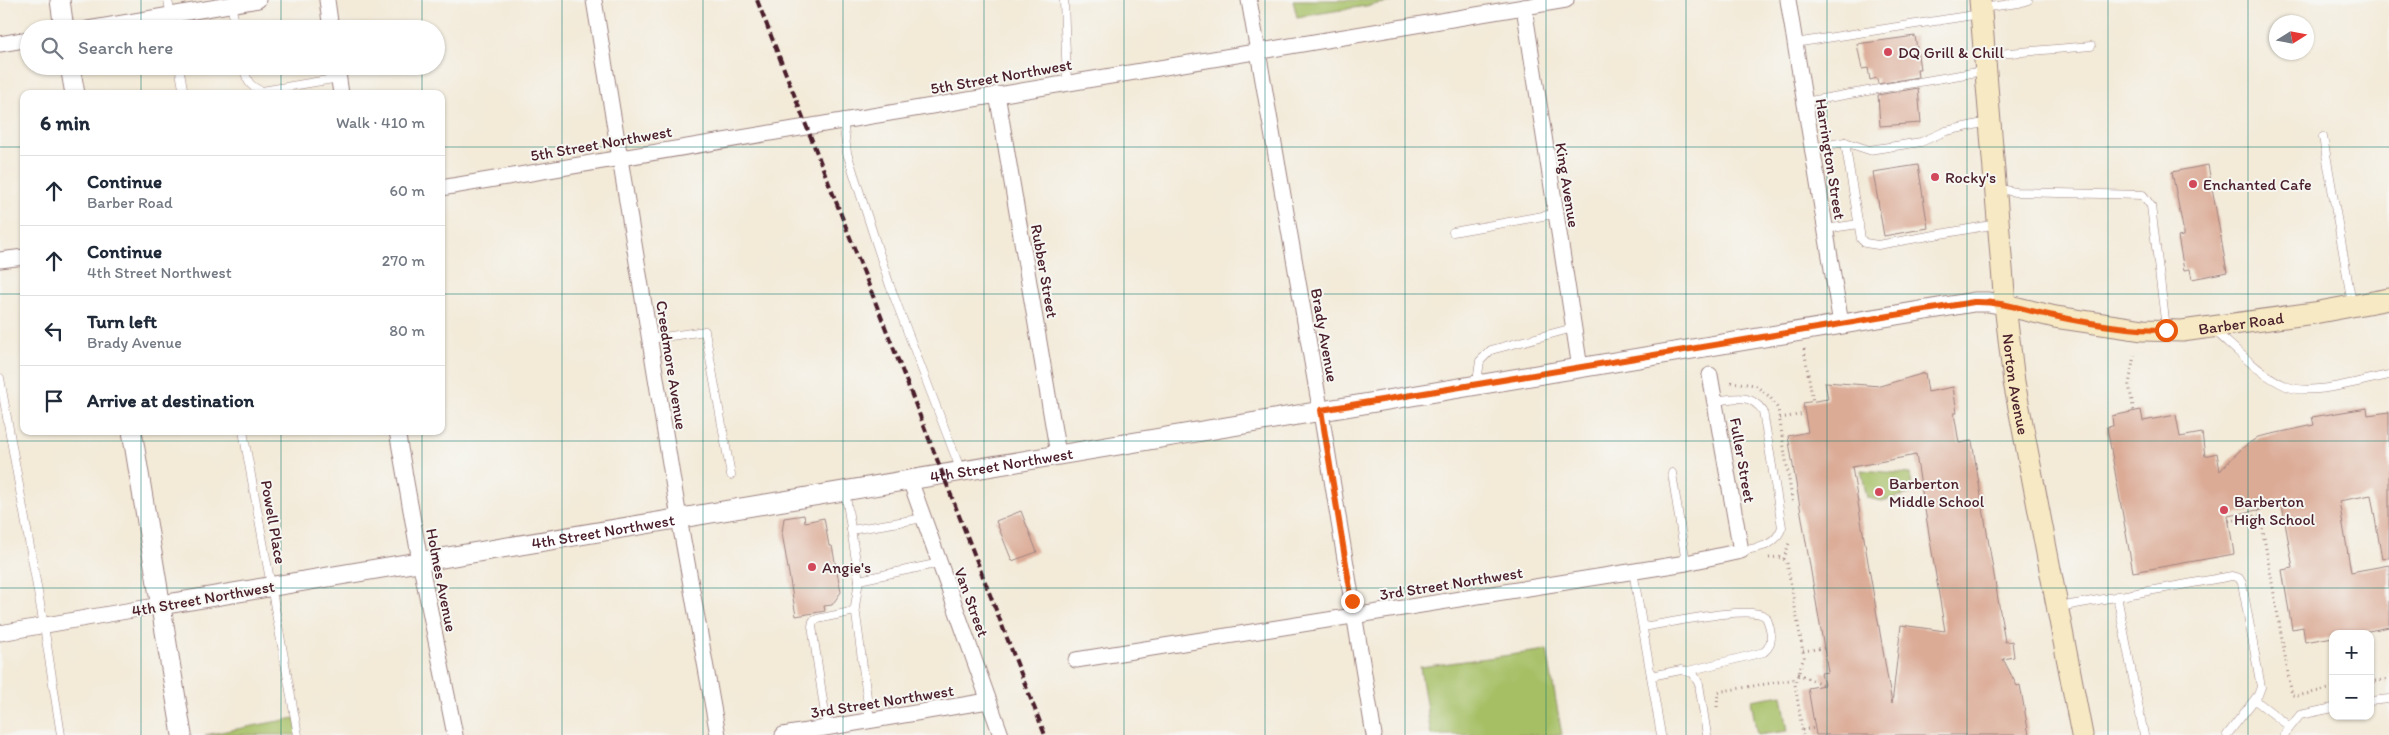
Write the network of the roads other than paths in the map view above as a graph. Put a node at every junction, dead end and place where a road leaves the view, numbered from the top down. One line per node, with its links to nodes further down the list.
1 (60, 0): 14 (street)
2 (258, 0): 10 (street)
3 (327, 0): 17 (street)
4 (594, 0): 42 (street, Creedmore Avenue)
5 (1064, 0): 29 (lane)
6 (1249, 0): 22 (street, Brady Avenue)
7 (1566, 0): 11 (street, 5th Street Northwest)
8 (1788, 0): 19 (street, Harrington Street)
9 (2028, 0): 12 (lane)
10 (231, 4): 13 (street); 16 (lane)
11 (1524, 7): 22 (street, 5th Street Northwest); 45 (street, King Avenue)
12 (1980, 7): 19 (lane); 23 (main road, Norton Avenue)
13 (171, 14): 15 (street)
14 (63, 20)
15 (138, 20)
16 (234, 20)
17 (330, 20)
18 (20, 41): 20 (street)
19 (1795, 43): 36 (street, Harrington Street)
20 (0, 44)
21 (2091, 46): 23 (lane)
22 (1258, 51): 29 (street, 5th Street Northwest); 66 (street, Brady Avenue)
23 (1985, 63): 36 (lane); 38 (main road, Norton Avenue)
24 (72, 75): 30 (street)
25 (181, 75): 31 (lane)
26 (245, 75): 32 (lane)
27 (326, 75): 33 (lane)
28 (338, 75): 34 (street)
29 (1067, 83): 35 (street, 5th Street Northwest)
30 (74, 90)
31 (183, 90)
32 (259, 90)
33 (266, 90)
34 (340, 90)
35 (997, 94): 37 (street, 5th Street Northwest); 70 (street, Rubber Street)
36 (1804, 102): 41 (street, Harrington Street)
37 (843, 120): 42 (street, 5th Street Northwest); 71 (lane)
38 (1990, 122): 40 (lane); 44 (main road, Norton Avenue)
39 (2323, 137): 54 (lane)
40 (1845, 142): 41 (lane); 46 (lane)
41 (1812, 148): 48 (street, Harrington Street)
42 (621, 158): 43 (street, 5th Street Northwest); 59 (street, Creedmore Avenue)
43 (445, 187)
44 (1994, 187): 47 (main road, Norton Avenue); 58 (lane)
45 (1554, 214): 49 (lane); 56 (street, King Avenue)
46 (1859, 224): 47 (lane); 48 (lane)
47 (1998, 224): 53 (main road, Norton Avenue)
48 (1825, 229): 55 (street, Harrington Street)
49 (1453, 232)
50 (20, 257): 51 (street)
51 (0, 260)
52 (2389, 299): 54 (main road, Barber Road)
53 (2004, 305): 55 (street, 4th Street Northwest); 58 (main road, Barber Road); 88 (main road, Norton Avenue)
54 (2352, 306): 57 (main road, Barber Road)
55 (1841, 324): 60 (street, 4th Street Northwest)
56 (1573, 328): 60 (street, King Avenue); 64 (lane)
57 (2212, 328): 58 (main road, Barber Road); 62 (lane)
58 (2166, 330)
59 (650, 339): 73 (lane); 76 (street, Creedmore Avenue)
60 (1580, 368): 64 (street, 4th Street Northwest)
61 (1710, 375): 65 (street, Fuller Street)
62 (2389, 375)
63 (0, 378): 91 (lane)
64 (1480, 384): 66 (street, 4th Street Northwest)
65 (1715, 401): 79 (street, Fuller Street); 79 (lane)
66 (1321, 410): 70 (street, 4th Street Northwest); 90 (street, Brady Avenue)
67 (133, 435): 87 (street)
68 (244, 435): 85 (lane, Powell Place)
69 (398, 435): 80 (street, Holmes Avenue)
70 (1058, 454): 71 (street, 4th Street Northwest)
71 (961, 471): 74 (street, 4th Street Northwest)
72 (1672, 473): 82 (lane)
73 (731, 475)
74 (910, 480): 75 (street, 4th Street Northwest); 77 (street, Van Street)
75 (845, 490): 76 (street, 4th Street Northwest); 78 (lane)
76 (679, 518): 80 (street, 4th Street Northwest); 109 (street, Creedmore Avenue)
77 (924, 518): 78 (lane); 81 (street, Van Street)
78 (851, 530): 84 (lane)
79 (1742, 551): 82 (street, 3rd Street Northwest)
80 (420, 561): 85 (street, 4th Street Northwest); 108 (street, Holmes Avenue)
81 (940, 563): 84 (lane); 99 (street, Van Street)
82 (1686, 563): 83 (street, 3rd Street Northwest)
83 (1633, 571): 90 (street, 3rd Street Northwest); 92 (lane)
84 (859, 580): 89 (lane)
85 (271, 587): 87 (street, 4th Street Northwest); 107 (lane, Powell Place)
86 (2117, 596): 88 (lane); 98 (lane); 116 (lane)
87 (161, 604): 91 (street, 4th Street Northwest); 106 (street)
88 (2057, 607): 115 (main road, Norton Avenue)
89 (855, 611): 102 (lane); 104 (lane)
90 (1355, 616): 94 (street, 3rd Street Northwest); 112 (street, Brady Avenue)
91 (44, 626): 93 (street, 4th Street Northwest); 105 (lane)
92 (1643, 628): 95 (lane); 96 (lane)
93 (0, 633)
94 (1076, 660)
95 (1688, 671): 96 (lane); 114 (lane)
96 (1651, 676): 113 (lane)
97 (2389, 699): 100 (lane)
98 (2255, 700): 103 (lane); 117 (lane)
99 (988, 701): 102 (street, 3rd Street Northwest); 111 (street, Van Street)
100 (2374, 701)
101 (2329, 709): 103 (lane)
102 (870, 720): 104 (street, 3rd Street Northwest)
103 (2290, 727): 118 (lane)
104 (827, 728): 110 (street, 3rd Street Northwest)
105 (61, 735)
106 (182, 735)
107 (298, 735)
108 (455, 735)
109 (718, 735)
110 (783, 735)
111 (1001, 735)
112 (1374, 735)
113 (1661, 735)
114 (1708, 735)
115 (2082, 735)
116 (2144, 735)
117 (2227, 735)
118 (2284, 735)

